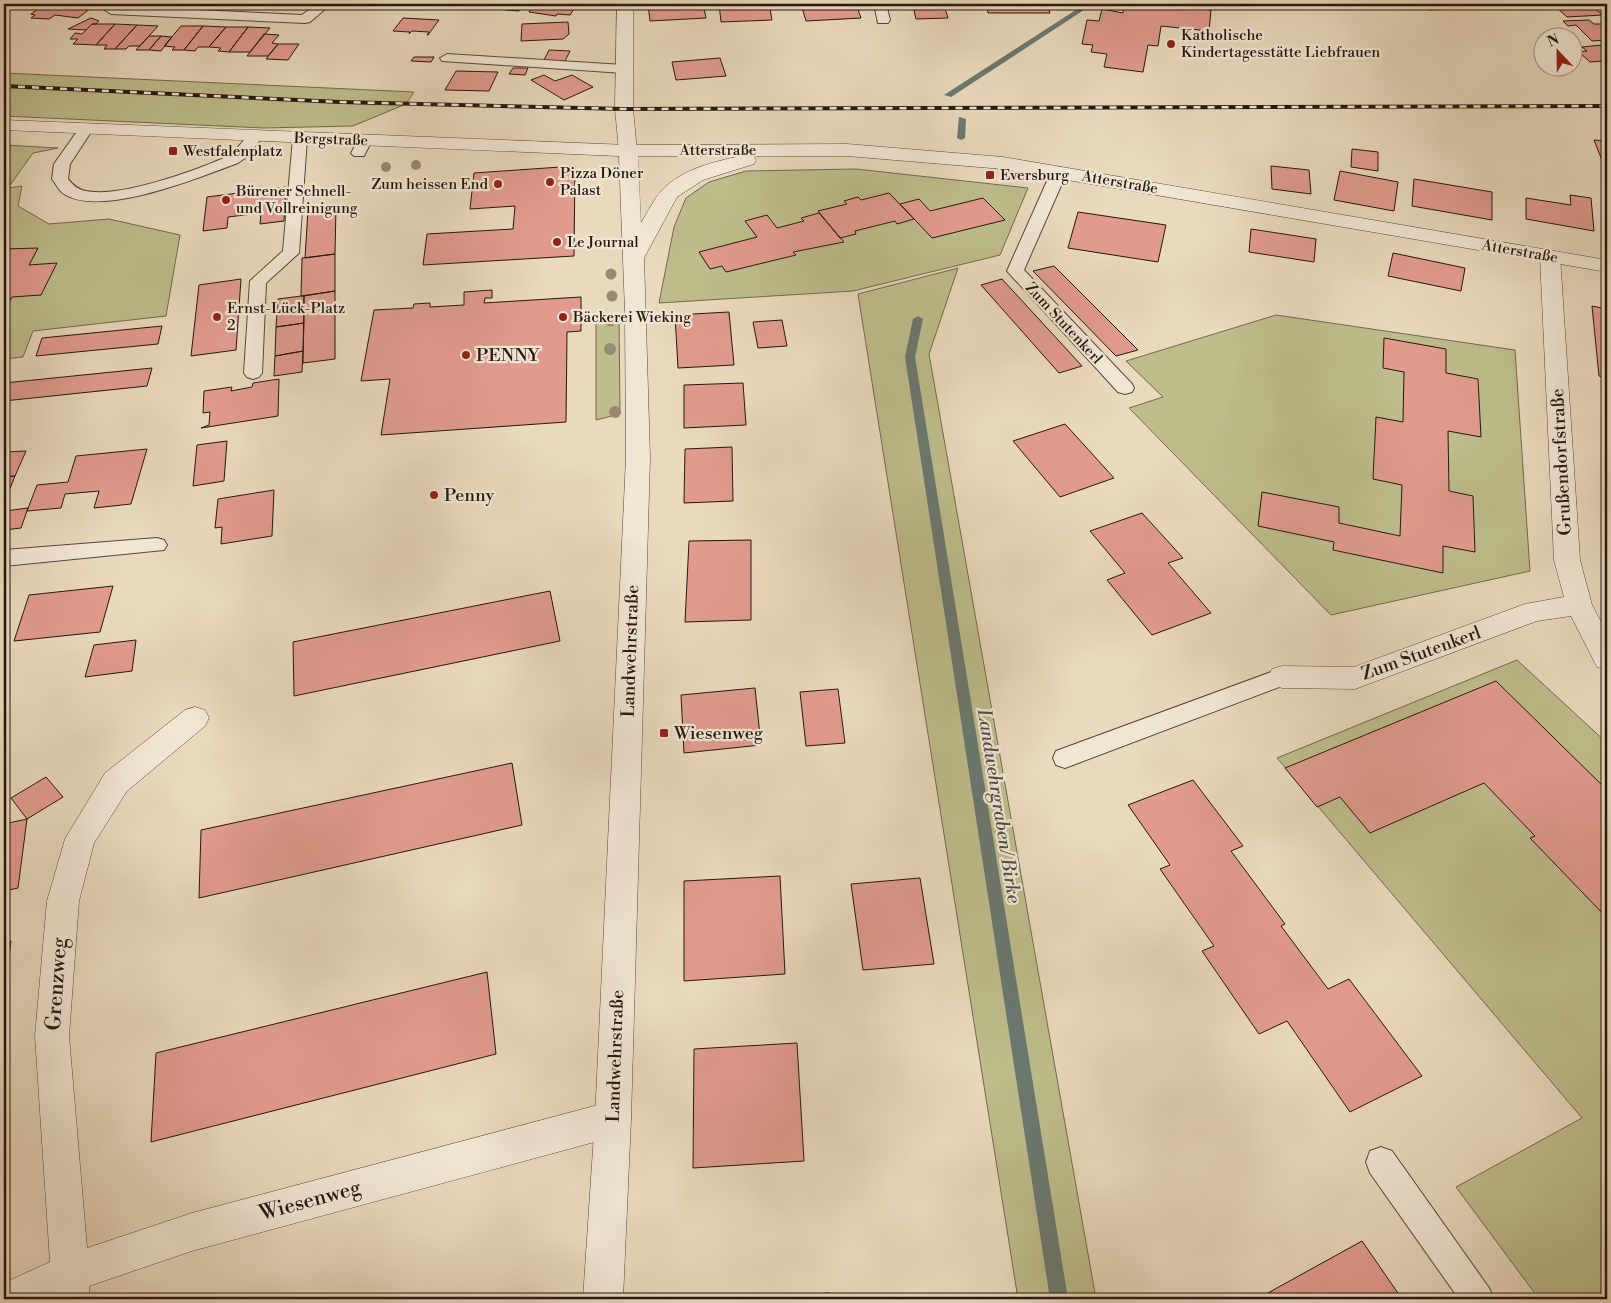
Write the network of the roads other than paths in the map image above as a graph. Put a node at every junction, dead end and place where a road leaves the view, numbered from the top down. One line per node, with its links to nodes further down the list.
1 (325, 4): 4 (lane)
2 (625, 4): 7 (street, Landwehrstraße)
3 (880, 4): 5 (lane)
4 (111, 10)
5 (883, 20)
6 (447, 58): 7 (lane)
7 (624, 69): 13 (street, Landwehrstraße)
8 (4, 125): 9 (street, Bergstraße)
9 (86, 129): 10 (street, Bergstraße); 10 (lane)
10 (256, 136): 11 (street, Bergstraße)
11 (300, 138): 13 (street, Bergstraße); 18 (lane)
12 (797, 150): 13 (street, Atterstraße); 14 (street, Atterstraße); 16 (street)
13 (628, 151): 16 (street, Landwehrstraße)
14 (1059, 172): 15 (street, Atterstraße); 19 (lane, Zum Stutenkerl)
15 (1550, 256): 17 (street, Atterstraße); 22 (street, Grußendorfstraße)
16 (634, 257): 27 (street, Landwehrstraße)
17 (1607, 266)
18 (252, 373)
19 (1125, 388)
20 (157, 545): 21 (lane)
21 (4, 558)
22 (1579, 605): 23 (street, Grußendorfstraße); 24 (street, Zum Stutenkerl)
23 (1607, 659)
24 (1282, 677): 26 (lane, Zum Stutenkerl)
25 (195, 718): 29 (street, Grenzweg)
26 (1065, 758)
27 (613, 1119): 29 (street, Wiesenweg); 31 (street, Landwehrstraße)
28 (1381, 1162): 32 (lane)
29 (70, 1286): 30 (street, Wiesenweg)
30 (12, 1299)
31 (604, 1299)
32 (1478, 1299)

